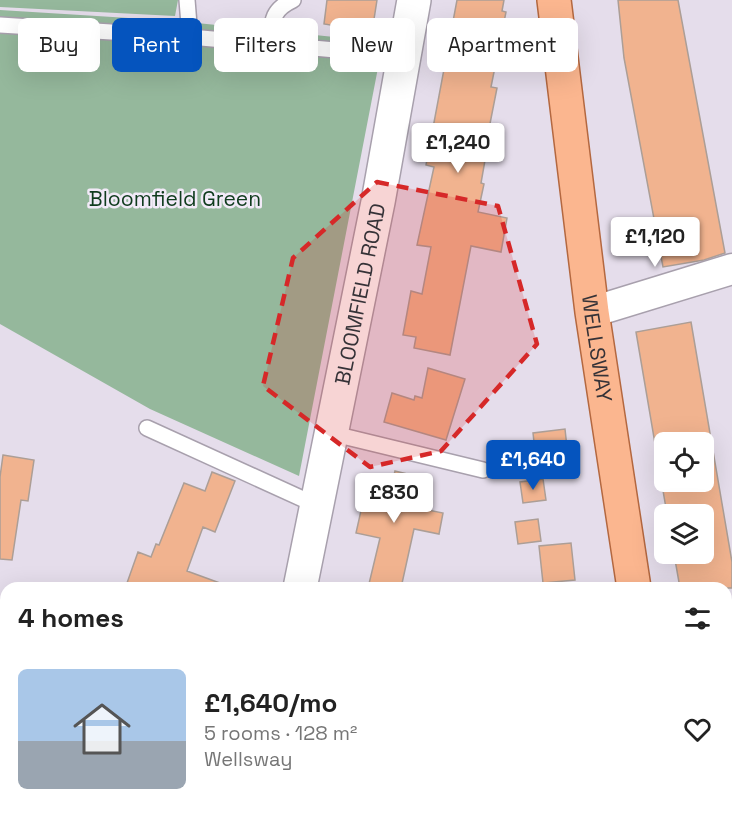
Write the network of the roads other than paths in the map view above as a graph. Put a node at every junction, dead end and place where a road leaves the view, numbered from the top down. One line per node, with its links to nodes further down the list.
1 (188, 0): 5 (lane)
2 (293, 0): 6 (lane)
3 (414, 0): 7 (street, BLOOMFIELD ROAD)
4 (554, 0): 12 (main road, WELLSWAY)
5 (189, 18)
6 (274, 18)
7 (410, 18)
8 (0, 25): 9 (lane)
9 (112, 32)
10 (400, 72): 14 (street, BLOOMFIELD ROAD)
11 (732, 269): 12 (street)
12 (592, 312): 18 (main road, WELLSWAY)
13 (147, 428): 16 (lane)
14 (330, 433): 15 (lane); 16 (street, BLOOMFIELD ROAD)
15 (483, 470)
16 (316, 505): 17 (street, BLOOMFIELD ROAD)
17 (301, 582)
18 (633, 582)

